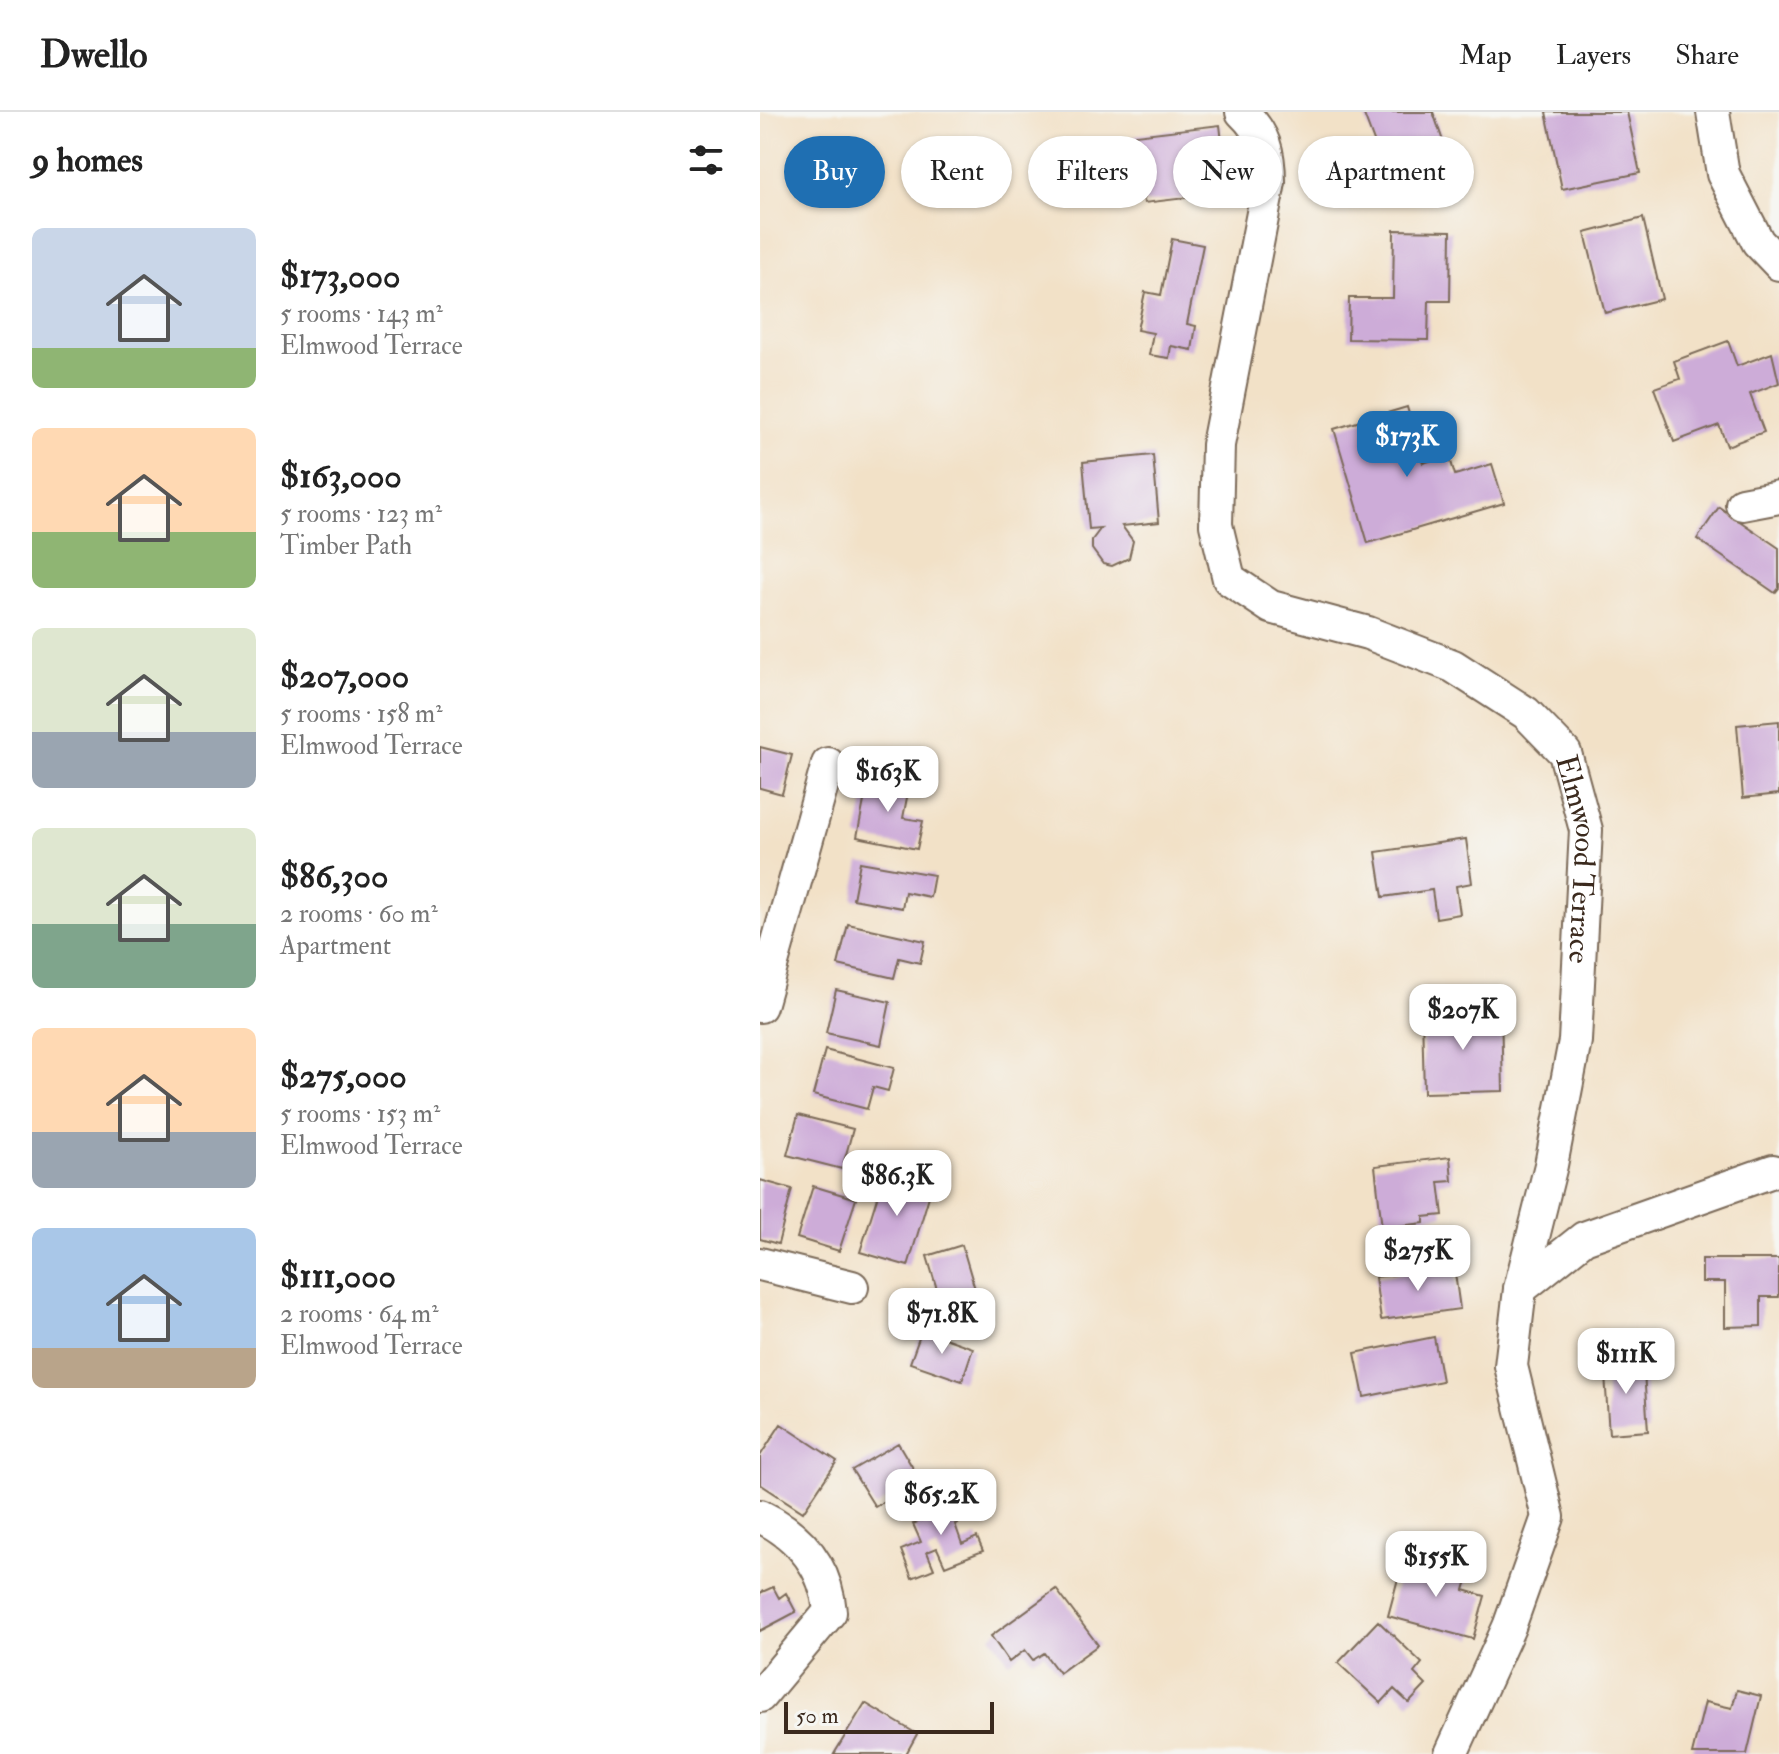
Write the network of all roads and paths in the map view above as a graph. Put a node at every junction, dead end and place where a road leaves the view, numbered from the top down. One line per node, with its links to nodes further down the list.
1 (1242, 112): 11 (street, Elmwood Terrace)
2 (1713, 112): 3 (street)
3 (1779, 264)
4 (1779, 497): 5 (street)
5 (1742, 504)
6 (828, 764): 7 (street)
7 (760, 1006)
8 (1773, 1171): 11 (street)
9 (760, 1264): 10 (street)
10 (852, 1287)
11 (1520, 1289): 14 (street, Elmwood Terrace)
12 (760, 1516): 13 (street)
13 (760, 1696)
14 (1451, 1754)

